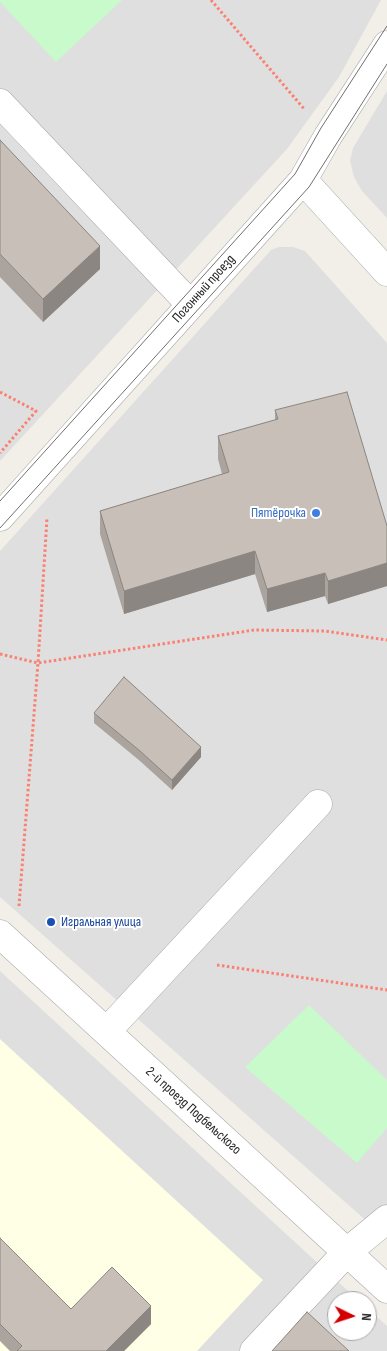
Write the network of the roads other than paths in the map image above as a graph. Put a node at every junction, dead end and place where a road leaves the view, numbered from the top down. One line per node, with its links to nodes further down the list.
1 (387, 45): 3 (street, Погонный проезд)
2 (0, 103): 5 (street)
3 (302, 180): 4 (street); 5 (street, Погонный проезд)
4 (387, 272)
5 (190, 304): 6 (street, Погонный проезд)
6 (0, 517)
7 (318, 804): 9 (street)
8 (0, 934): 9 (street, 2-й проезд Подбельского)
9 (107, 1031): 11 (street, 2-й проезд Подбельского)
10 (387, 1218): 11 (street)
11 (347, 1252): 12 (street, 2-й проезд Подбельского); 13 (street)
12 (387, 1289)
13 (254, 1351)

